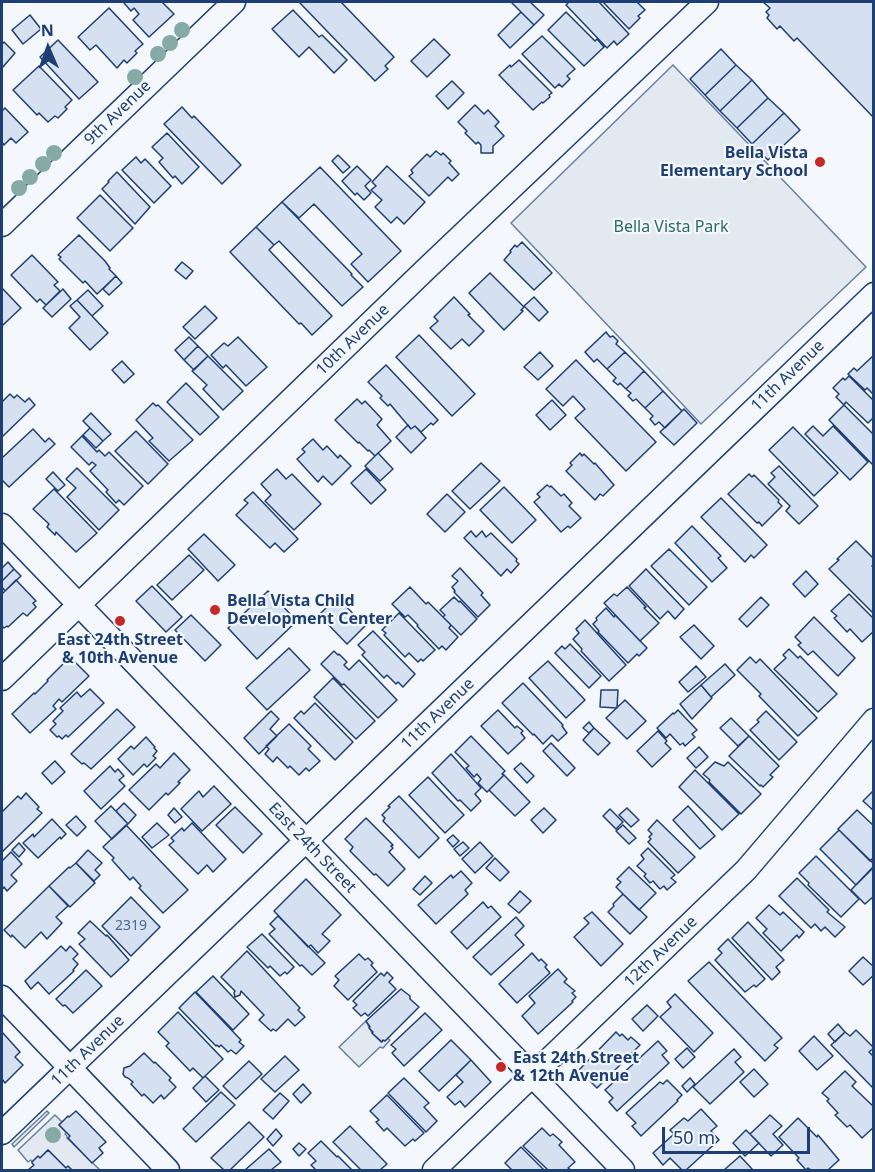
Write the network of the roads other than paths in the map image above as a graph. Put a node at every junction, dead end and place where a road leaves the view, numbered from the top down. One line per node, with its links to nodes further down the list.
1 (234, 2): 3 (street, 9th Avenue)
2 (706, 2): 6 (street, 10th Avenue)
3 (2, 225)
4 (873, 294): 9 (street, 11th Avenue)
5 (2, 525): 6 (street, East 24th Street)
6 (78, 605): 7 (street, 10th Avenue); 9 (street, East 24th Street)
7 (2, 679)
8 (873, 720): 12 (street, 12th Avenue)
9 (306, 841): 11 (street, 11th Avenue); 12 (street, East 24th Street)
10 (2, 997): 11 (street)
11 (70, 1068): 13 (street, 11th Avenue); 14 (street)
12 (532, 1077): 15 (street, 12th Avenue); 16 (street, East 24th Street)
13 (2, 1133)
14 (168, 1170)
15 (434, 1170)
16 (623, 1170)

